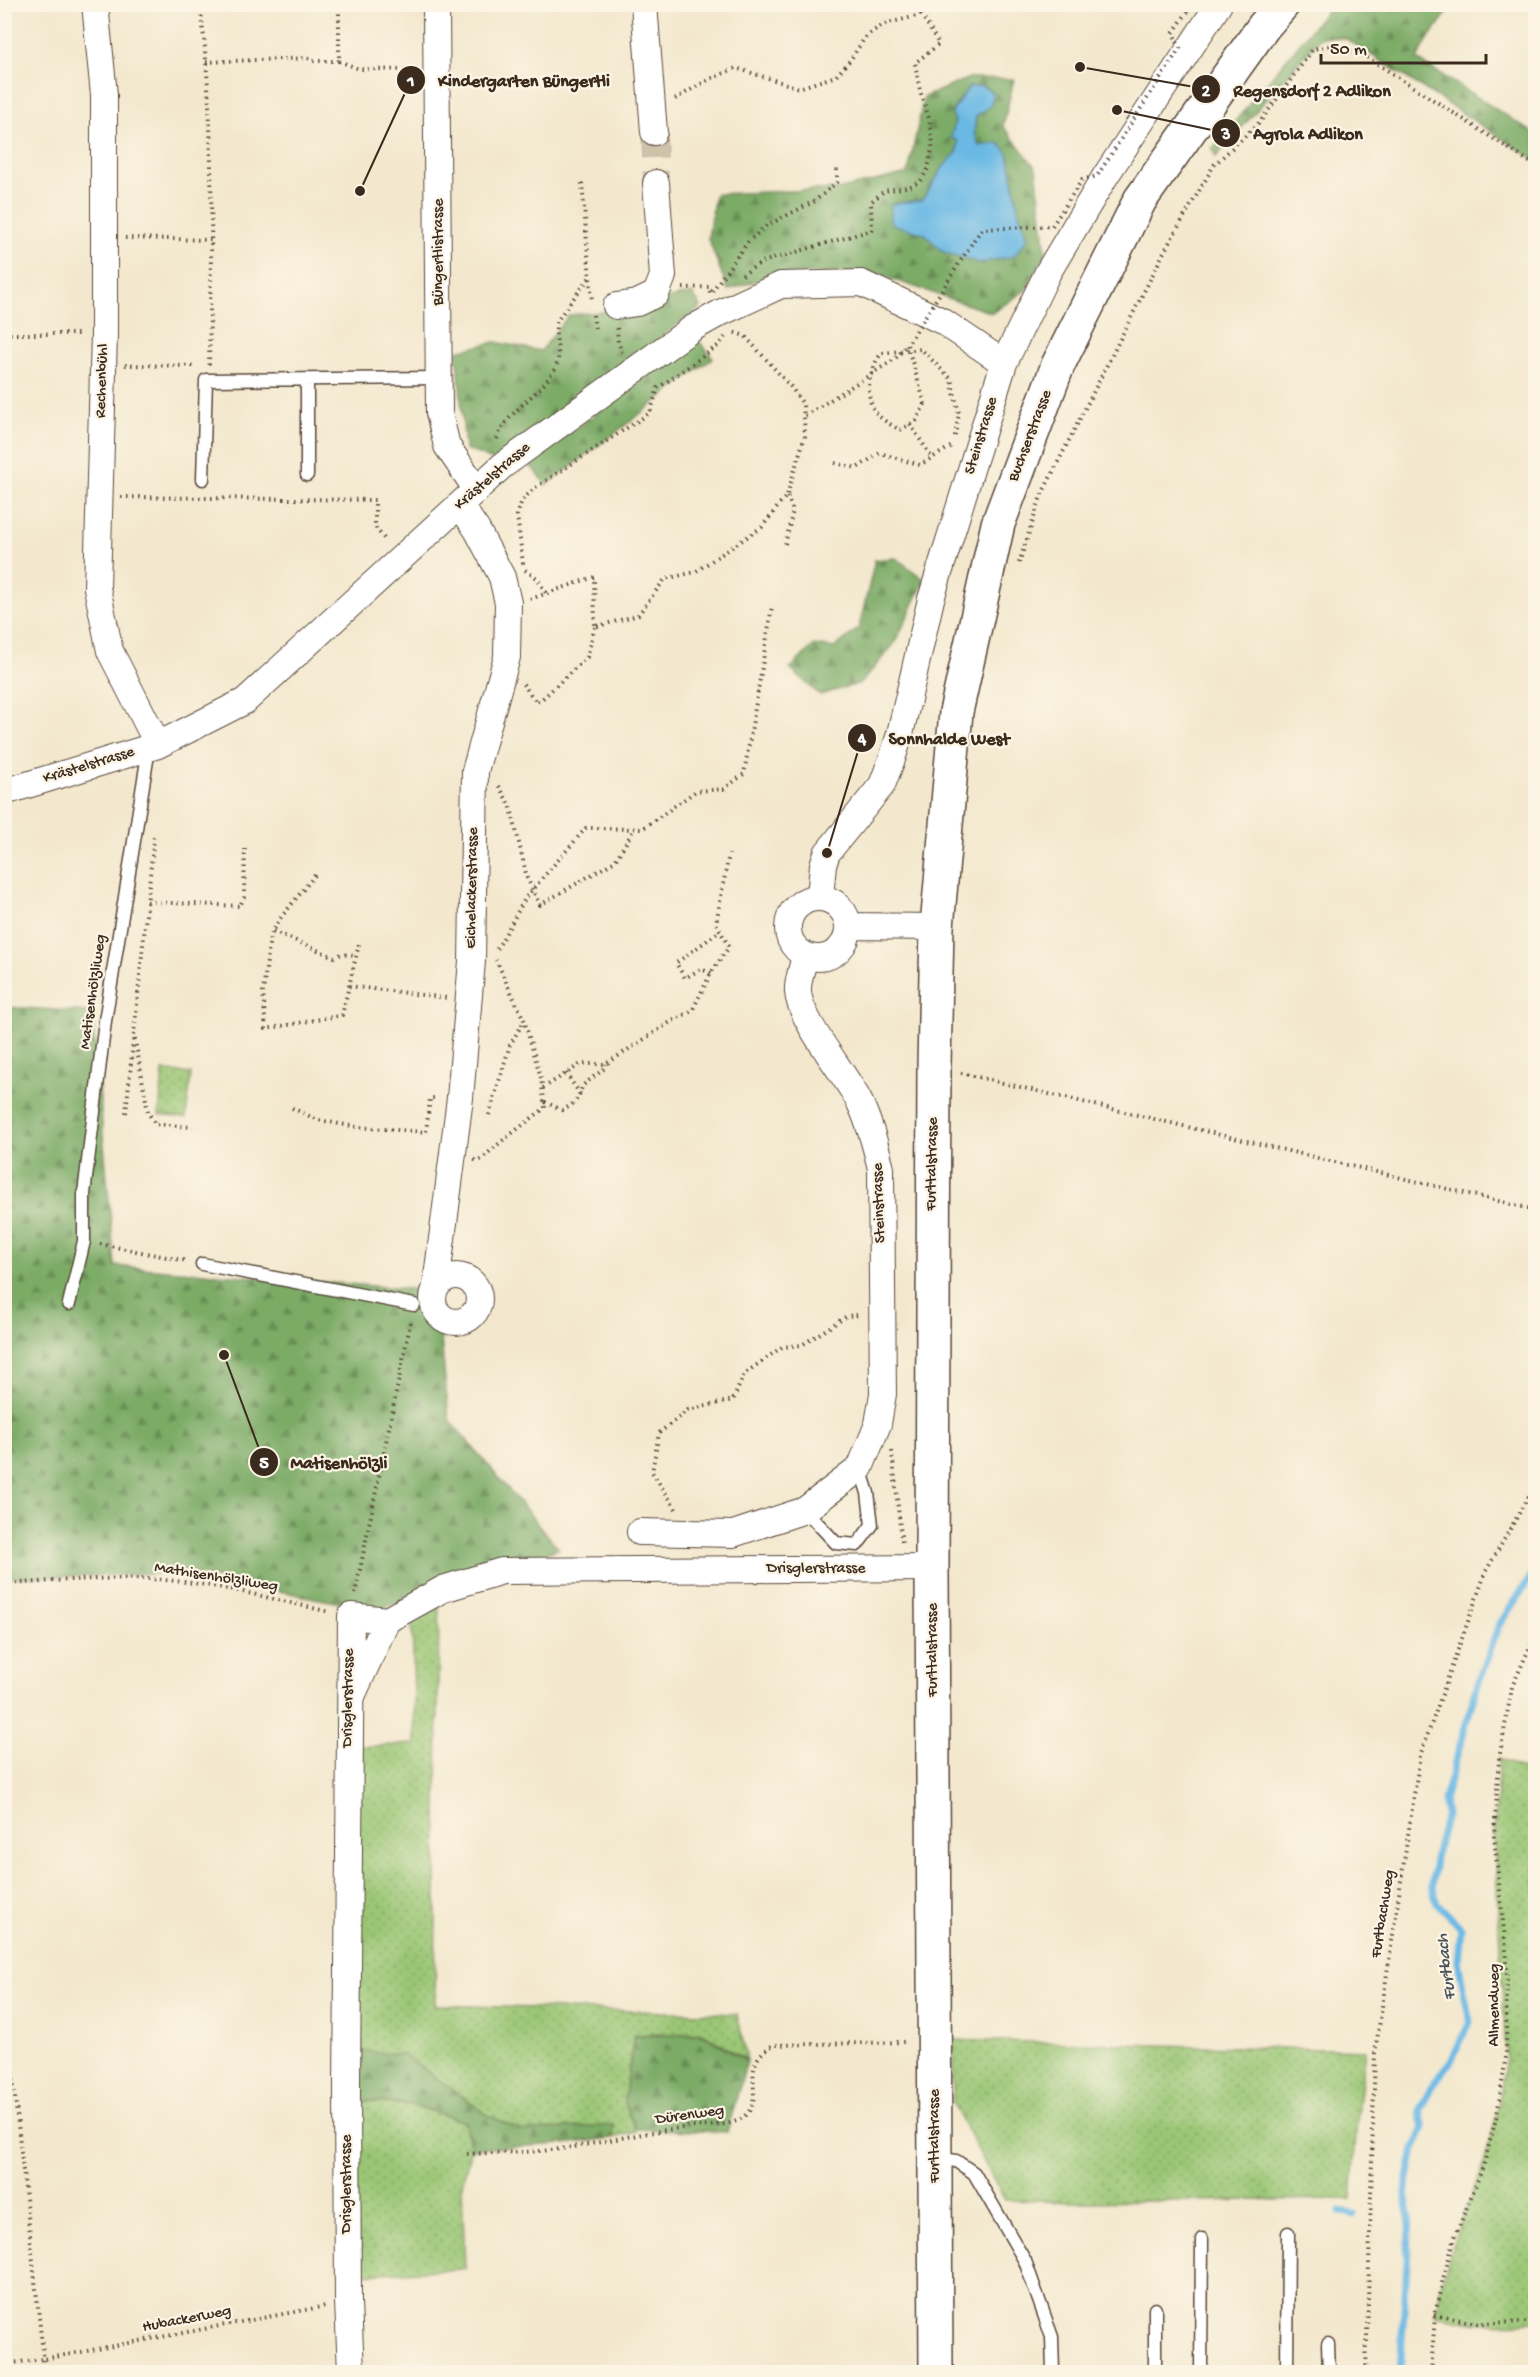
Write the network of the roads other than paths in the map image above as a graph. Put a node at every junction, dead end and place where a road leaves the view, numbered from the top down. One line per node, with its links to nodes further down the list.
1 (95, 4): 15 (street, Rechenbühl)
2 (436, 4): 10 (street, Büngertlistrasse)
3 (644, 4): 6 (street)
4 (1219, 4): 9 (street, Steinstrasse)
5 (1283, 4): 19 (main road, Buchserstrasse)
6 (654, 132)
7 (656, 183): 8 (street)
8 (616, 306)
9 (1004, 363): 14 (street, Krästelstrasse); 17 (street, Steinstrasse)
10 (439, 378): 11 (lane); 14 (street, Büngertlistrasse)
11 (308, 379): 12 (lane); 13 (lane)
12 (307, 475)
13 (203, 479)
14 (468, 497): 15 (street, Krästelstrasse); 22 (street, Eichelackerstrasse)
15 (153, 746): 16 (street, Krästelstrasse); 23 (lane, Matisenhölzliweg)
16 (4, 792)
17 (820, 897): 18 (street); 20 (street)
18 (849, 926): 19 (street); 20 (street)
19 (937, 927): 28 (main road, Furttalstrasse)
20 (805, 956): 25 (street, Steinstrasse)
21 (202, 1264): 24 (lane)
22 (436, 1285)
23 (69, 1304)
24 (414, 1305)
25 (861, 1468): 26 (street); 26 (lane)
26 (806, 1510): 27 (street)
27 (640, 1532)
28 (932, 1568): 29 (street, Drisglerstrasse); 31 (main road, Furttalstrasse)
29 (387, 1620): 30 (street); 30 (street, Drisglerstrasse)
30 (349, 1703): 36 (street, Drisglerstrasse)
31 (936, 2157): 37 (main road, Furttalstrasse); 38 (lane)
32 (1288, 2233): 41 (lane)
33 (1202, 2239): 40 (lane)
34 (1155, 2309): 39 (lane)
35 (1328, 2344): 42 (lane)
36 (351, 2373)
37 (936, 2373)
38 (1053, 2373)
39 (1155, 2373)
40 (1201, 2373)
41 (1287, 2373)
42 (1329, 2373)

